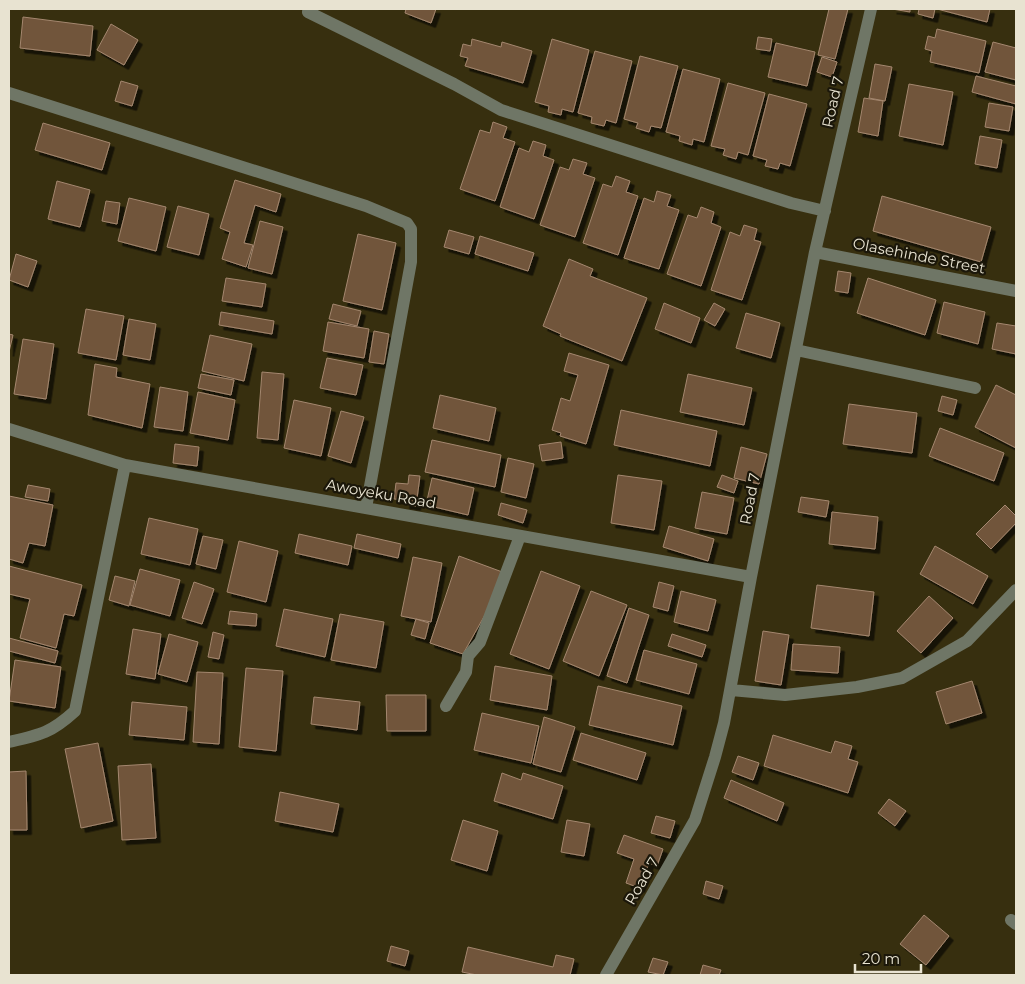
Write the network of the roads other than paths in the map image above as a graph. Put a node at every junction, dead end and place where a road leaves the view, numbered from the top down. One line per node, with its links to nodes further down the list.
1 (871, 9): 4 (street, Road 7)
2 (308, 12): 4 (street)
3 (9, 93): 11 (street)
4 (825, 211): 5 (street, Road 7)
5 (815, 252): 6 (street, Olasehinde Street); 7 (street, Road 7)
6 (1016, 291)
7 (796, 350): 8 (street); 13 (street, Road 7)
8 (975, 388)
9 (9, 429): 10 (street, Awoyeku Road)
10 (125, 465): 11 (street, Awoyeku Road); 17 (street)
11 (366, 508): 12 (street, Awoyeku Road)
12 (520, 536): 13 (street, Awoyeku Road); 16 (street)
13 (751, 577): 15 (street, Road 7)
14 (1016, 590): 15 (street)
15 (731, 690): 18 (street, Road 7)
16 (446, 706)
17 (9, 742)
18 (606, 975)

